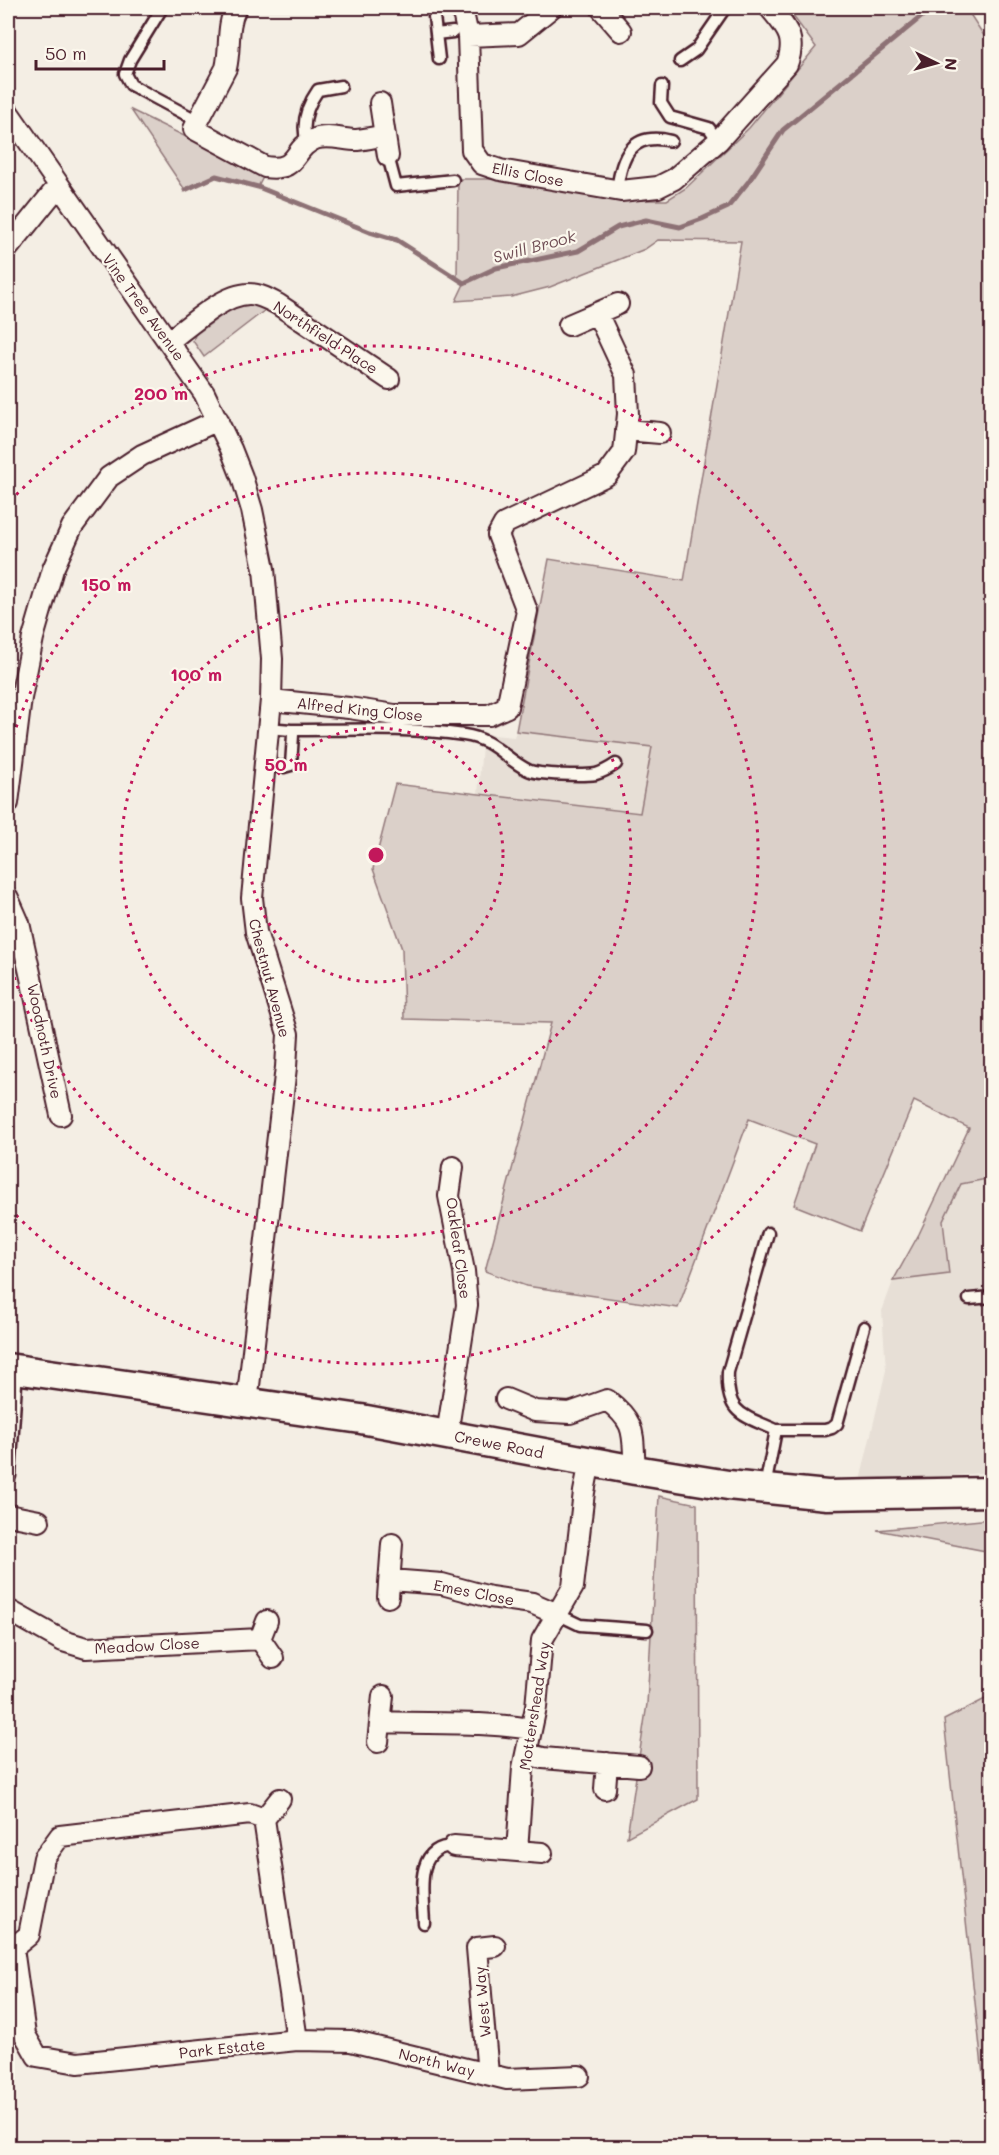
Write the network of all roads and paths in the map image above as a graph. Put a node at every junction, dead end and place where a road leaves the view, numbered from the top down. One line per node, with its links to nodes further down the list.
1 (162, 8): 18 (lane)
2 (236, 8): 18 (street)
3 (433, 8): 10 (lane)
4 (462, 8): 11 (street, Ellis Close)
5 (551, 8): 11 (street)
6 (601, 8): 9 (street)
7 (725, 8): 13 (lane)
8 (770, 8): 21 (street, Ellis Close)
9 (621, 31)
10 (436, 34): 11 (lane); 12 (lane)
11 (460, 34): 26 (street, Ellis Close)
12 (439, 59)
13 (680, 61)
14 (341, 86): 22 (lane)
15 (662, 86): 21 (lane)
16 (380, 103): 19 (street)
17 (8, 112): 25 (street, Vine Tree Avenue)
18 (198, 121): 22 (street)
19 (385, 135): 22 (street); 23 (street)
20 (671, 141): 26 (lane)
21 (718, 141): 26 (street, Ellis Close)
22 (307, 143)
23 (388, 156): 24 (lane)
24 (453, 180)
25 (59, 185): 27 (street); 31 (street, Vine Tree Avenue)
26 (617, 190)
27 (8, 248)
28 (618, 304): 29 (street)
29 (597, 313): 30 (street); 34 (street, Alfred King Close)
30 (569, 325)
31 (169, 340): 32 (street, Northfield Place); 33 (street, Vine Tree Avenue)
32 (388, 379)
33 (218, 420): 36 (street, Vine Tree Avenue); 37 (street)
34 (626, 430): 35 (street); 38 (street, Alfred King Close)
35 (660, 433)
36 (272, 659): 38 (street, Chestnut Avenue)
37 (14, 697): 43 (street)
38 (272, 700): 39 (street, Chestnut Avenue)
39 (268, 728): 40 (lane); 42 (street, Chestnut Avenue)
40 (291, 730): 41 (lane); 42 (lane)
41 (616, 764)
42 (264, 766): 53 (street, Chestnut Avenue)
43 (8, 803)
44 (8, 898): 45 (street, Woodnoth Drive)
45 (61, 1115)
46 (453, 1167): 55 (street, Oakleaf Close)
47 (768, 1233): 54 (lane)
48 (992, 1297): 49 (lane)
49 (969, 1299)
50 (864, 1327): 54 (lane)
51 (12, 1368): 53 (main road, Crewe Road); 58 (lane)
52 (506, 1399): 57 (street)
53 (247, 1403): 55 (main road, Crewe Road)
54 (776, 1430): 59 (lane)
55 (447, 1435): 56 (main road, Crewe Road)
56 (590, 1461): 57 (main road, Crewe Road); 65 (street, Mottershead Way)
57 (635, 1470): 59 (main road, Crewe Road)
58 (8, 1481)
59 (765, 1490): 60 (main road, Crewe Road)
60 (992, 1492)
61 (8, 1515): 62 (street)
62 (39, 1521)
63 (392, 1544): 65 (street, Emes Close)
64 (8, 1610): 68 (street, Meadow Close)
65 (557, 1614): 67 (lane); 72 (street, Mottershead Way)
66 (267, 1621): 68 (street)
67 (647, 1630)
68 (260, 1640): 69 (street)
69 (273, 1658)
70 (383, 1696): 71 (street)
71 (381, 1722): 72 (street); 73 (street)
72 (531, 1729): 74 (street, Mottershead Way)
73 (378, 1742)
74 (526, 1754): 75 (street); 81 (street, Mottershead Way)
75 (608, 1764): 76 (street); 77 (street)
76 (639, 1766)
77 (605, 1789)
78 (280, 1799): 79 (street)
79 (264, 1819): 85 (street, Park Estate); 86 (street)
80 (454, 1846): 81 (street); 83 (lane)
81 (517, 1851): 82 (street)
82 (542, 1853)
83 (424, 1923)
84 (495, 1947): 87 (street, West Way)
85 (10, 1948): 86 (street, Park Estate)
86 (297, 2040): 87 (street, North Way)
87 (488, 2074): 88 (street, North Way)
88 (579, 2076)

